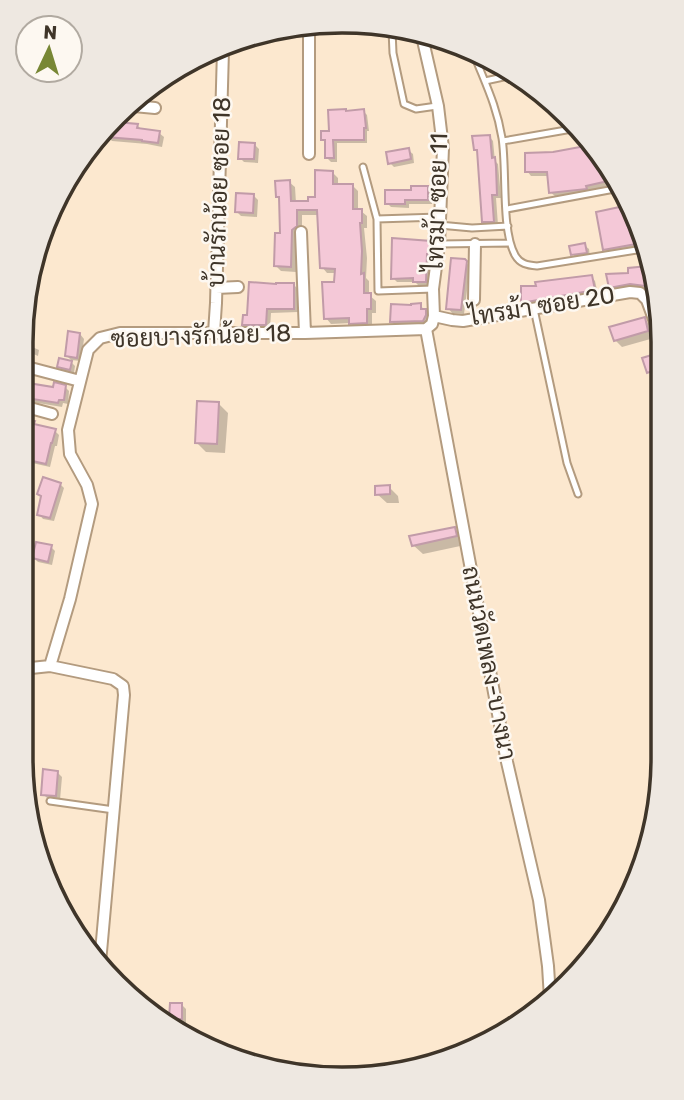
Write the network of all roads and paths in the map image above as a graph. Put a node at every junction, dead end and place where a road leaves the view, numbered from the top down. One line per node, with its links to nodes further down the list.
1 (309, 35): 13 (street)
2 (393, 38): 8 (lane)
3 (424, 45): 8 (street, ไทรม้า ซอย 11)
4 (223, 58): 26 (street, บ้านรักน้อย ซอย 18)
5 (478, 65): 7 (lane)
6 (501, 78): 7 (lane)
7 (485, 81): 12 (lane)
8 (438, 106): 18 (street, ไทรม้า ซอย 11)
9 (142, 107): 10 (street)
10 (155, 108)
11 (566, 130): 12 (lane)
12 (503, 141): 16 (lane)
13 (309, 154)
14 (363, 167): 17 (lane)
15 (610, 190): 16 (lane)
16 (507, 209): 19 (lane)
17 (377, 219): 18 (lane); 27 (lane)
18 (439, 221): 19 (lane); 22 (street, ไทรม้า ซอย 11)
19 (508, 226): 21 (lane)
20 (301, 232): 34 (street)
21 (510, 243): 23 (lane); 24 (lane)
22 (439, 244): 23 (lane); 27 (street, ไทรม้า ซอย 11)
23 (475, 244): 28 (street)
24 (636, 250)
25 (238, 287): 26 (street)
26 (216, 288): 33 (street, บ้านรักน้อย ซอย 18)
27 (433, 289): 31 (street, ไทรม้า ซอย 11)
28 (474, 300)
29 (648, 303): 30 (street, ไทรม้า ซอย 20)
30 (534, 310): 31 (street, ไทรม้า ซอย 20); 39 (lane)
31 (434, 316): 32 (street)
32 (426, 329): 34 (street, ซอยบางรักน้อย 18); 45 (street, ถนนวัดเพลง-บางนา)
33 (214, 333): 34 (street, ซอยบางรักน้อย 18); 36 (street, ซอยบางรักน้อย 18)
34 (305, 333)
35 (33, 369): 36 (street)
36 (80, 382): 40 (street, ซอยบางรักน้อย 18)
37 (33, 409): 38 (street)
38 (52, 414)
39 (578, 494)
40 (50, 666): 41 (street); 43 (street)
41 (33, 668)
42 (50, 801): 43 (lane)
43 (114, 810): 44 (street)
44 (101, 951)
45 (549, 987)

